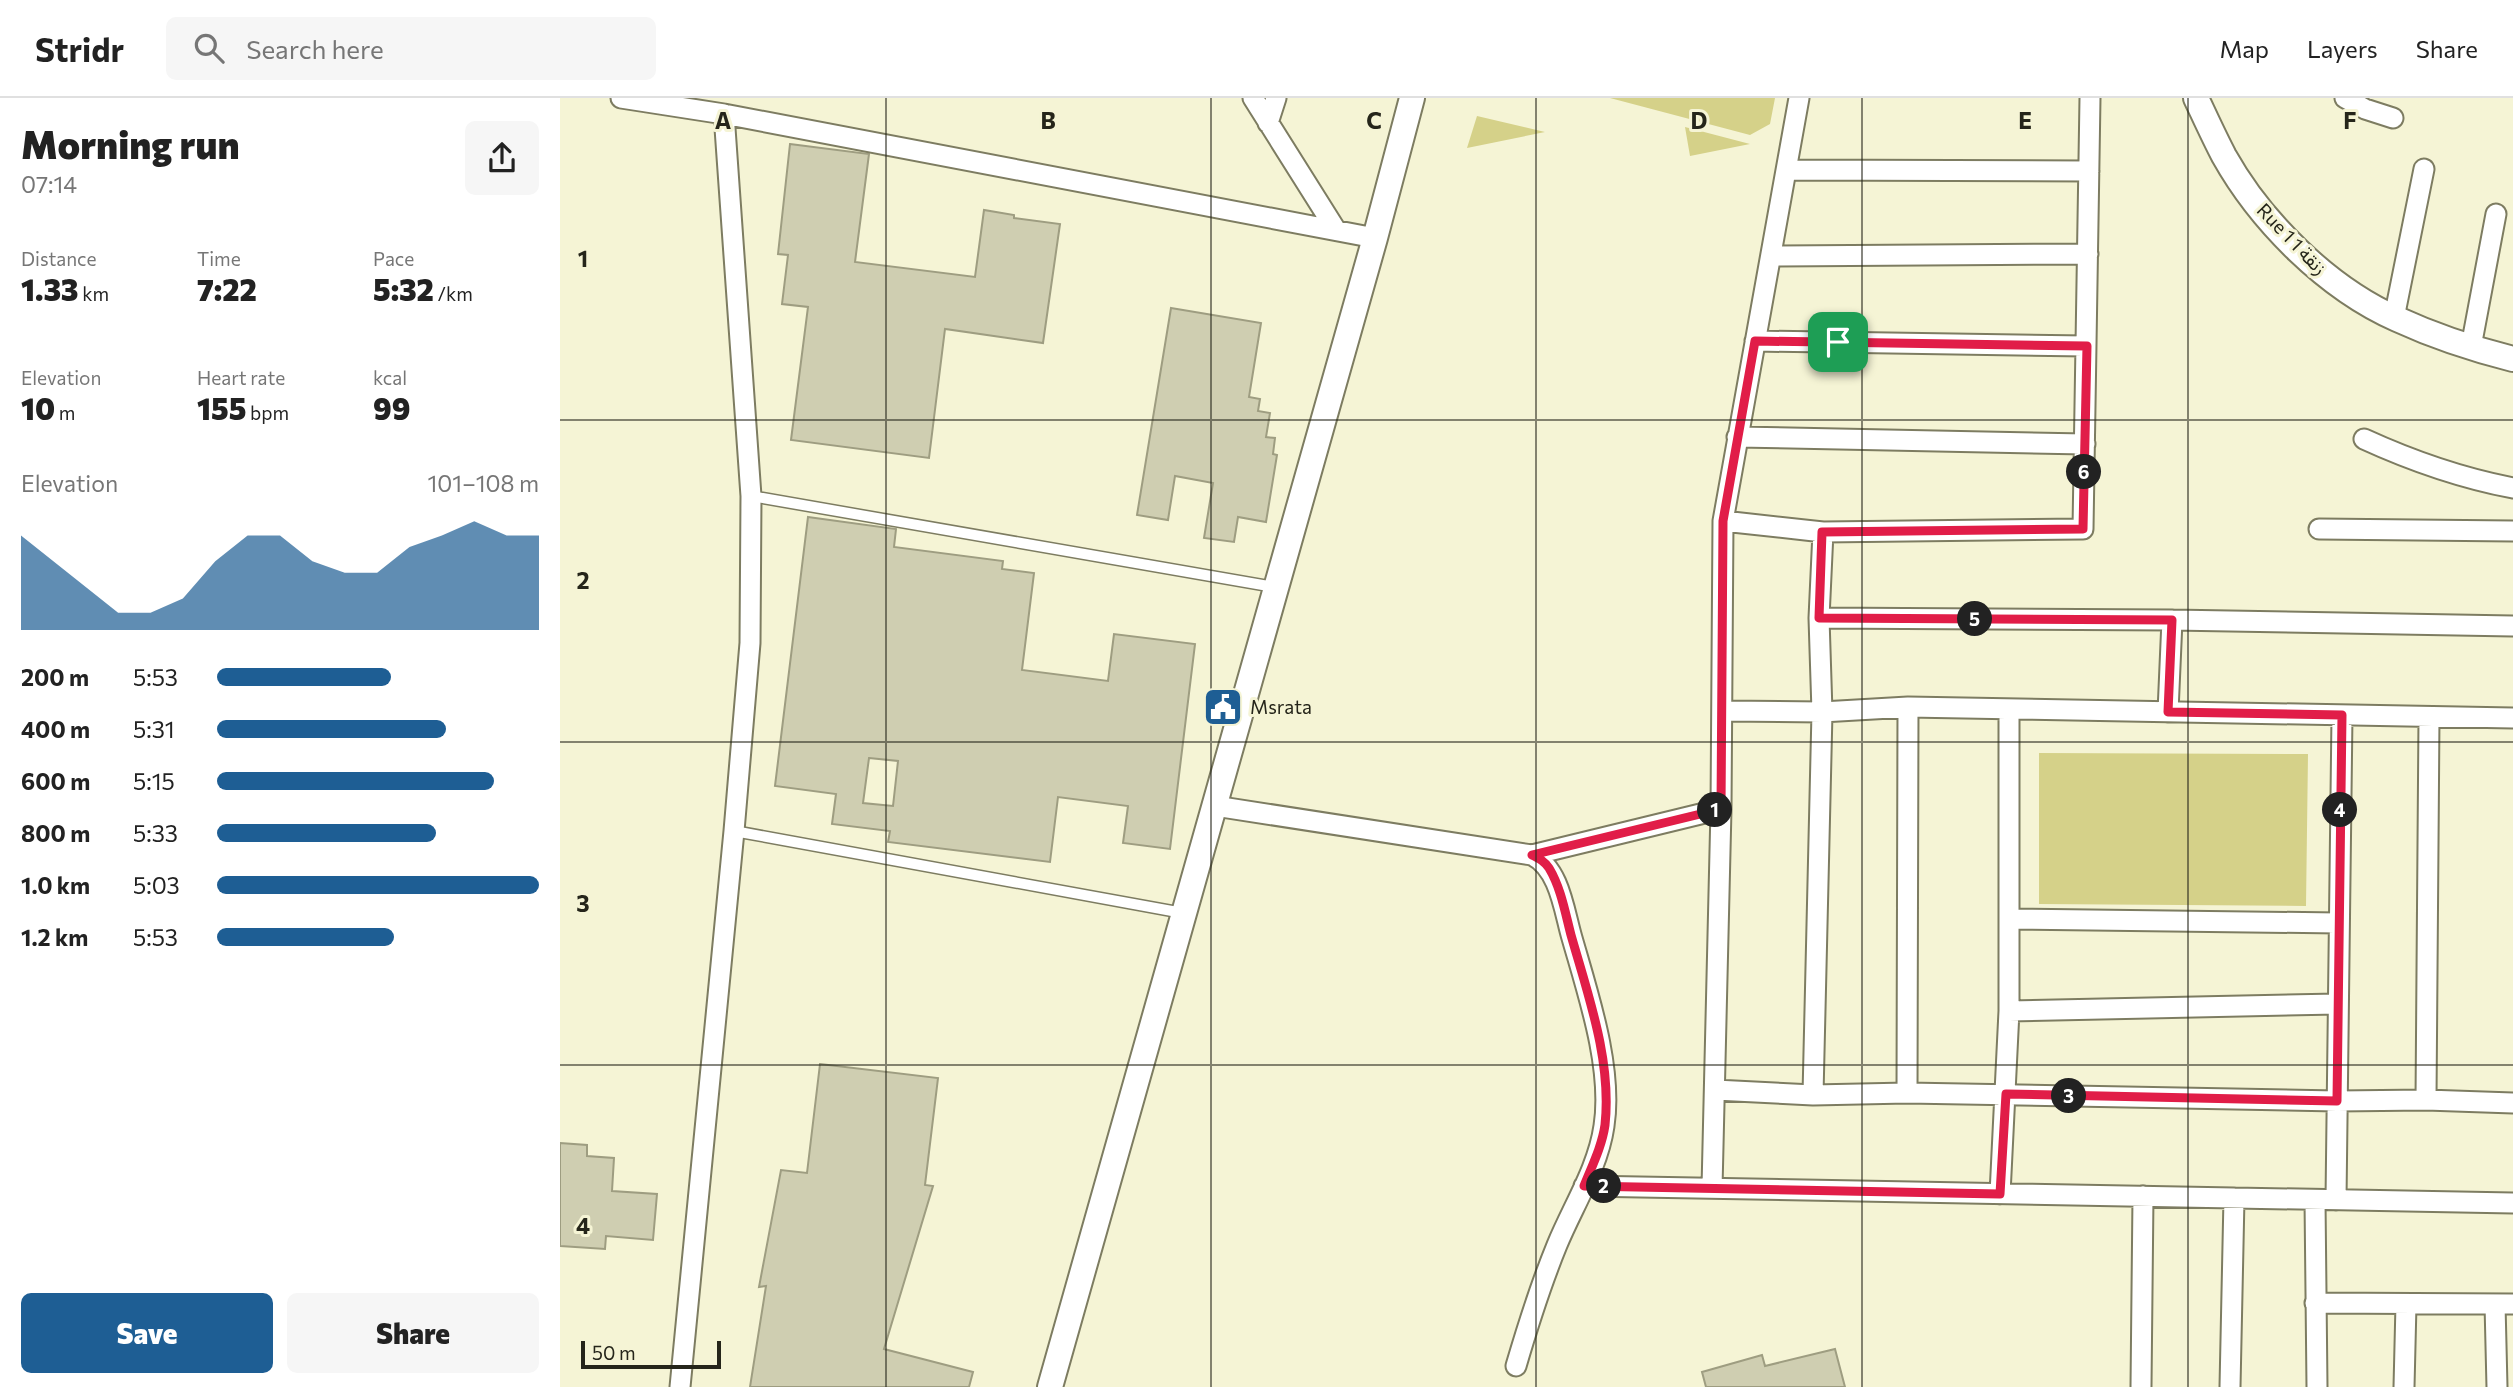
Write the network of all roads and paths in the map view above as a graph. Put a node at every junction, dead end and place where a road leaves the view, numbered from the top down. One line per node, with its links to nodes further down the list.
1 (621, 98): 9 (street)
2 (1253, 98): 11 (street)
3 (1276, 98): 11 (street)
4 (1412, 98): 17 (street)
5 (1799, 98): 13 (street)
6 (2091, 98): 14 (street)
7 (2196, 98): 20 (street, Rue 1 زنقة 1)
8 (2345, 98): 10 (street)
9 (724, 114): 16 (street); 29 (street)
10 (2393, 118)
11 (1268, 124): 16 (street)
12 (2424, 169): 20 (street)
13 (1787, 170): 14 (street); 19 (street)
14 (2089, 171): 18 (street)
15 (2496, 214): 23 (street)
16 (1336, 230): 17 (street)
17 (1375, 238): 34 (street)
18 (2088, 254): 19 (street); 22 (street)
19 (1772, 256): 21 (street)
20 (2394, 318): 23 (street, Rue 1 زنقة 1)
21 (1755, 341): 22 (street); 25 (street)
22 (2087, 346): 27 (street)
23 (2471, 347): 24 (street, Rue 1 زنقة 1)
24 (2513, 359)
25 (1737, 437): 27 (street); 30 (street)
26 (2364, 439): 28 (street)
27 (2085, 444): 33 (street)
28 (2513, 488)
29 (751, 496): 34 (lane); 48 (street)
30 (1723, 521): 33 (street); 40 (street)
31 (2319, 529): 32 (street)
32 (2513, 531)
33 (1822, 532): 35 (street)
34 (1275, 587): 46 (street)
35 (1819, 618): 36 (street); 41 (street)
36 (2172, 620): 37 (street); 42 (street)
37 (2513, 626)
38 (1908, 707): 39 (street); 41 (street); 56 (street)
39 (2009, 709): 42 (street); 51 (street)
40 (1722, 710): 41 (street); 47 (street)
41 (1822, 712): 58 (street)
42 (2168, 712): 43 (street)
43 (2342, 715): 44 (street); 52 (street)
44 (2429, 717): 45 (street); 59 (street)
45 (2513, 718)
46 (1215, 806): 49 (street); 50 (street)
47 (1721, 809): 49 (street); 55 (street)
48 (734, 831): 50 (lane); 74 (street)
49 (1532, 855): 62 (street)
50 (1183, 913): 75 (street)
51 (2010, 919): 52 (street); 54 (street)
52 (2338, 923): 53 (street)
53 (2337, 1004): 54 (street); 60 (street)
54 (2009, 1010): 57 (street)
55 (1715, 1090): 58 (street); 63 (street)
56 (1907, 1093): 57 (street); 58 (street)
57 (2006, 1094): 60 (street); 64 (street)
58 (1813, 1095)
59 (2426, 1100): 60 (street); 61 (street)
60 (2337, 1101): 68 (street)
61 (2513, 1103)
62 (1584, 1186): 63 (street); 73 (street)
63 (1713, 1188): 64 (street)
64 (2000, 1194): 65 (street)
65 (2143, 1196): 66 (street); 76 (street)
66 (2234, 1198): 67 (street); 77 (street)
67 (2315, 1200): 68 (street); 70 (street)
68 (2336, 1200): 69 (street)
69 (2513, 1203)
70 (2315, 1303): 71 (street); 78 (street)
71 (2406, 1304): 72 (street); 79 (street)
72 (2504, 1304): 80 (street)
73 (1516, 1366)
74 (680, 1387)
75 (1050, 1387)
76 (2141, 1387)
77 (2230, 1387)
78 (2318, 1387)
79 (2404, 1387)
80 (2497, 1387)

